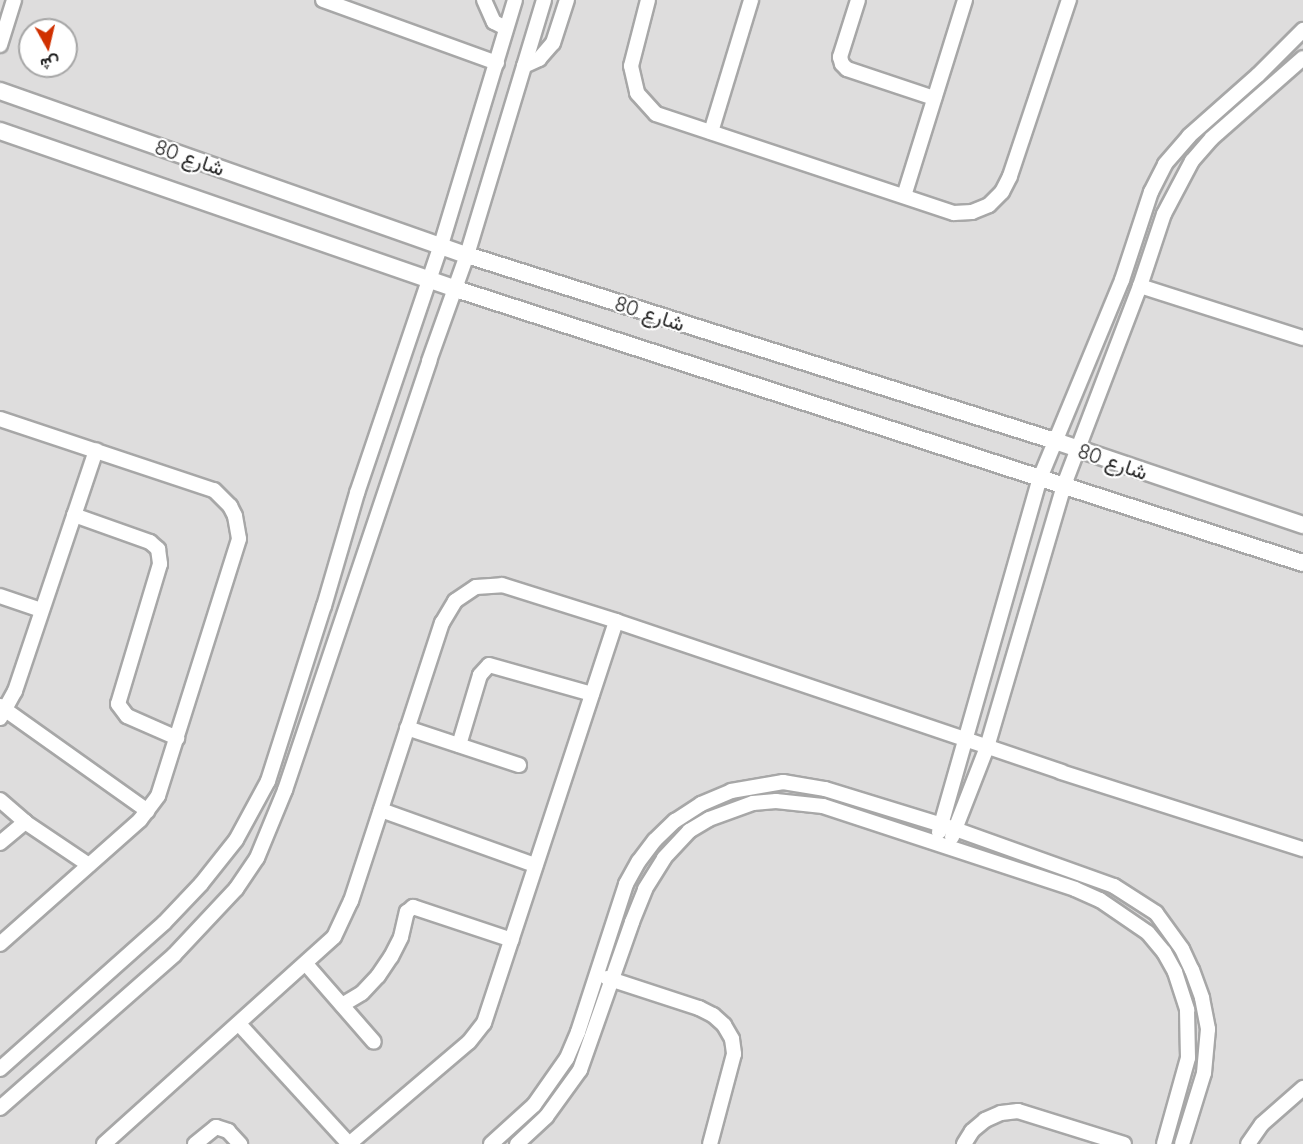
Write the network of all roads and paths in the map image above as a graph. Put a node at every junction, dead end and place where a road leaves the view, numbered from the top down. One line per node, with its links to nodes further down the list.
1 (14, 0): 14 (street)
2 (323, 0): 16 (street)
3 (484, 0): 12 (street)
4 (515, 0): 12 (street)
5 (544, 0): 17 (street)
6 (567, 0): 17 (street)
7 (648, 0): 21 (street)
8 (751, 0): 21 (street)
9 (858, 0): 19 (street)
10 (965, 0): 19 (street)
11 (1069, 0): 22 (street)
12 (506, 28): 16 (street)
13 (1303, 30): 30 (street)
14 (0, 45)
15 (1303, 58): 26 (street)
16 (497, 63): 23 (street)
17 (524, 66): 24 (street)
18 (0, 91): 23 (street, شارع 80)
19 (934, 98): 22 (street)
20 (0, 131): 25 (street, شارع 80)
21 (711, 132): 22 (street)
22 (904, 196)
23 (441, 245): 24 (street, شارع 80); 25 (street)
24 (467, 255): 27 (street); 30 (street, شارع 80)
25 (427, 279): 27 (street, شارع 80); 67 (street)
26 (1140, 286): 28 (street); 31 (street)
27 (456, 289): 33 (street, شارع 80); 69 (street)
28 (1303, 338)
29 (0, 419): 32 (street)
30 (1055, 441): 31 (street, شارع 80); 33 (street)
31 (1076, 449): 34 (street); 36 (street, شارع 80)
32 (96, 450): 35 (street); 44 (street)
33 (1040, 478): 34 (street, شارع 80); 45 (street)
34 (1064, 485): 37 (street, شارع 80); 47 (street)
35 (74, 515): 39 (street); 44 (street)
36 (1303, 525)
37 (1303, 563)
38 (0, 596): 39 (street)
39 (41, 610): 42 (street)
40 (616, 621): 41 (street); 43 (street); 45 (street)
41 (592, 694): 46 (street); 58 (street)
42 (2, 711): 51 (street)
43 (407, 729): 46 (street); 50 (street)
44 (177, 738): 51 (street)
45 (968, 738): 47 (street); 53 (street)
46 (459, 745): 48 (street)
47 (987, 747): 53 (street); 56 (street)
48 (519, 765)
49 (0, 800): 52 (street)
50 (381, 810): 58 (street); 61 (street)
51 (148, 811): 57 (street)
52 (25, 822): 54 (street); 57 (street)
53 (948, 826): 55 (street); 62 (street); 80 (street)
54 (0, 843)
55 (942, 845): 63 (street); 79 (street)
56 (1303, 849)
57 (89, 865): 60 (street)
58 (535, 865): 59 (street)
59 (512, 940): 64 (street); 73 (street)
60 (0, 944)
61 (306, 964): 64 (street); 65 (street)
62 (596, 974): 63 (street); 74 (street)
63 (613, 980): 75 (street); 76 (street)
64 (342, 1005): 66 (street)
65 (239, 1024): 70 (street); 73 (street)
66 (374, 1042)
67 (0, 1069)
68 (1303, 1088): 81 (street)
69 (0, 1108)
70 (104, 1144)
71 (195, 1144): 72 (street)
72 (240, 1144)
73 (349, 1144)
74 (491, 1144)
75 (517, 1144)
76 (710, 1144)
77 (964, 1144): 78 (street)
78 (1124, 1144)
79 (1164, 1144)
80 (1182, 1144)
81 (1248, 1144)

